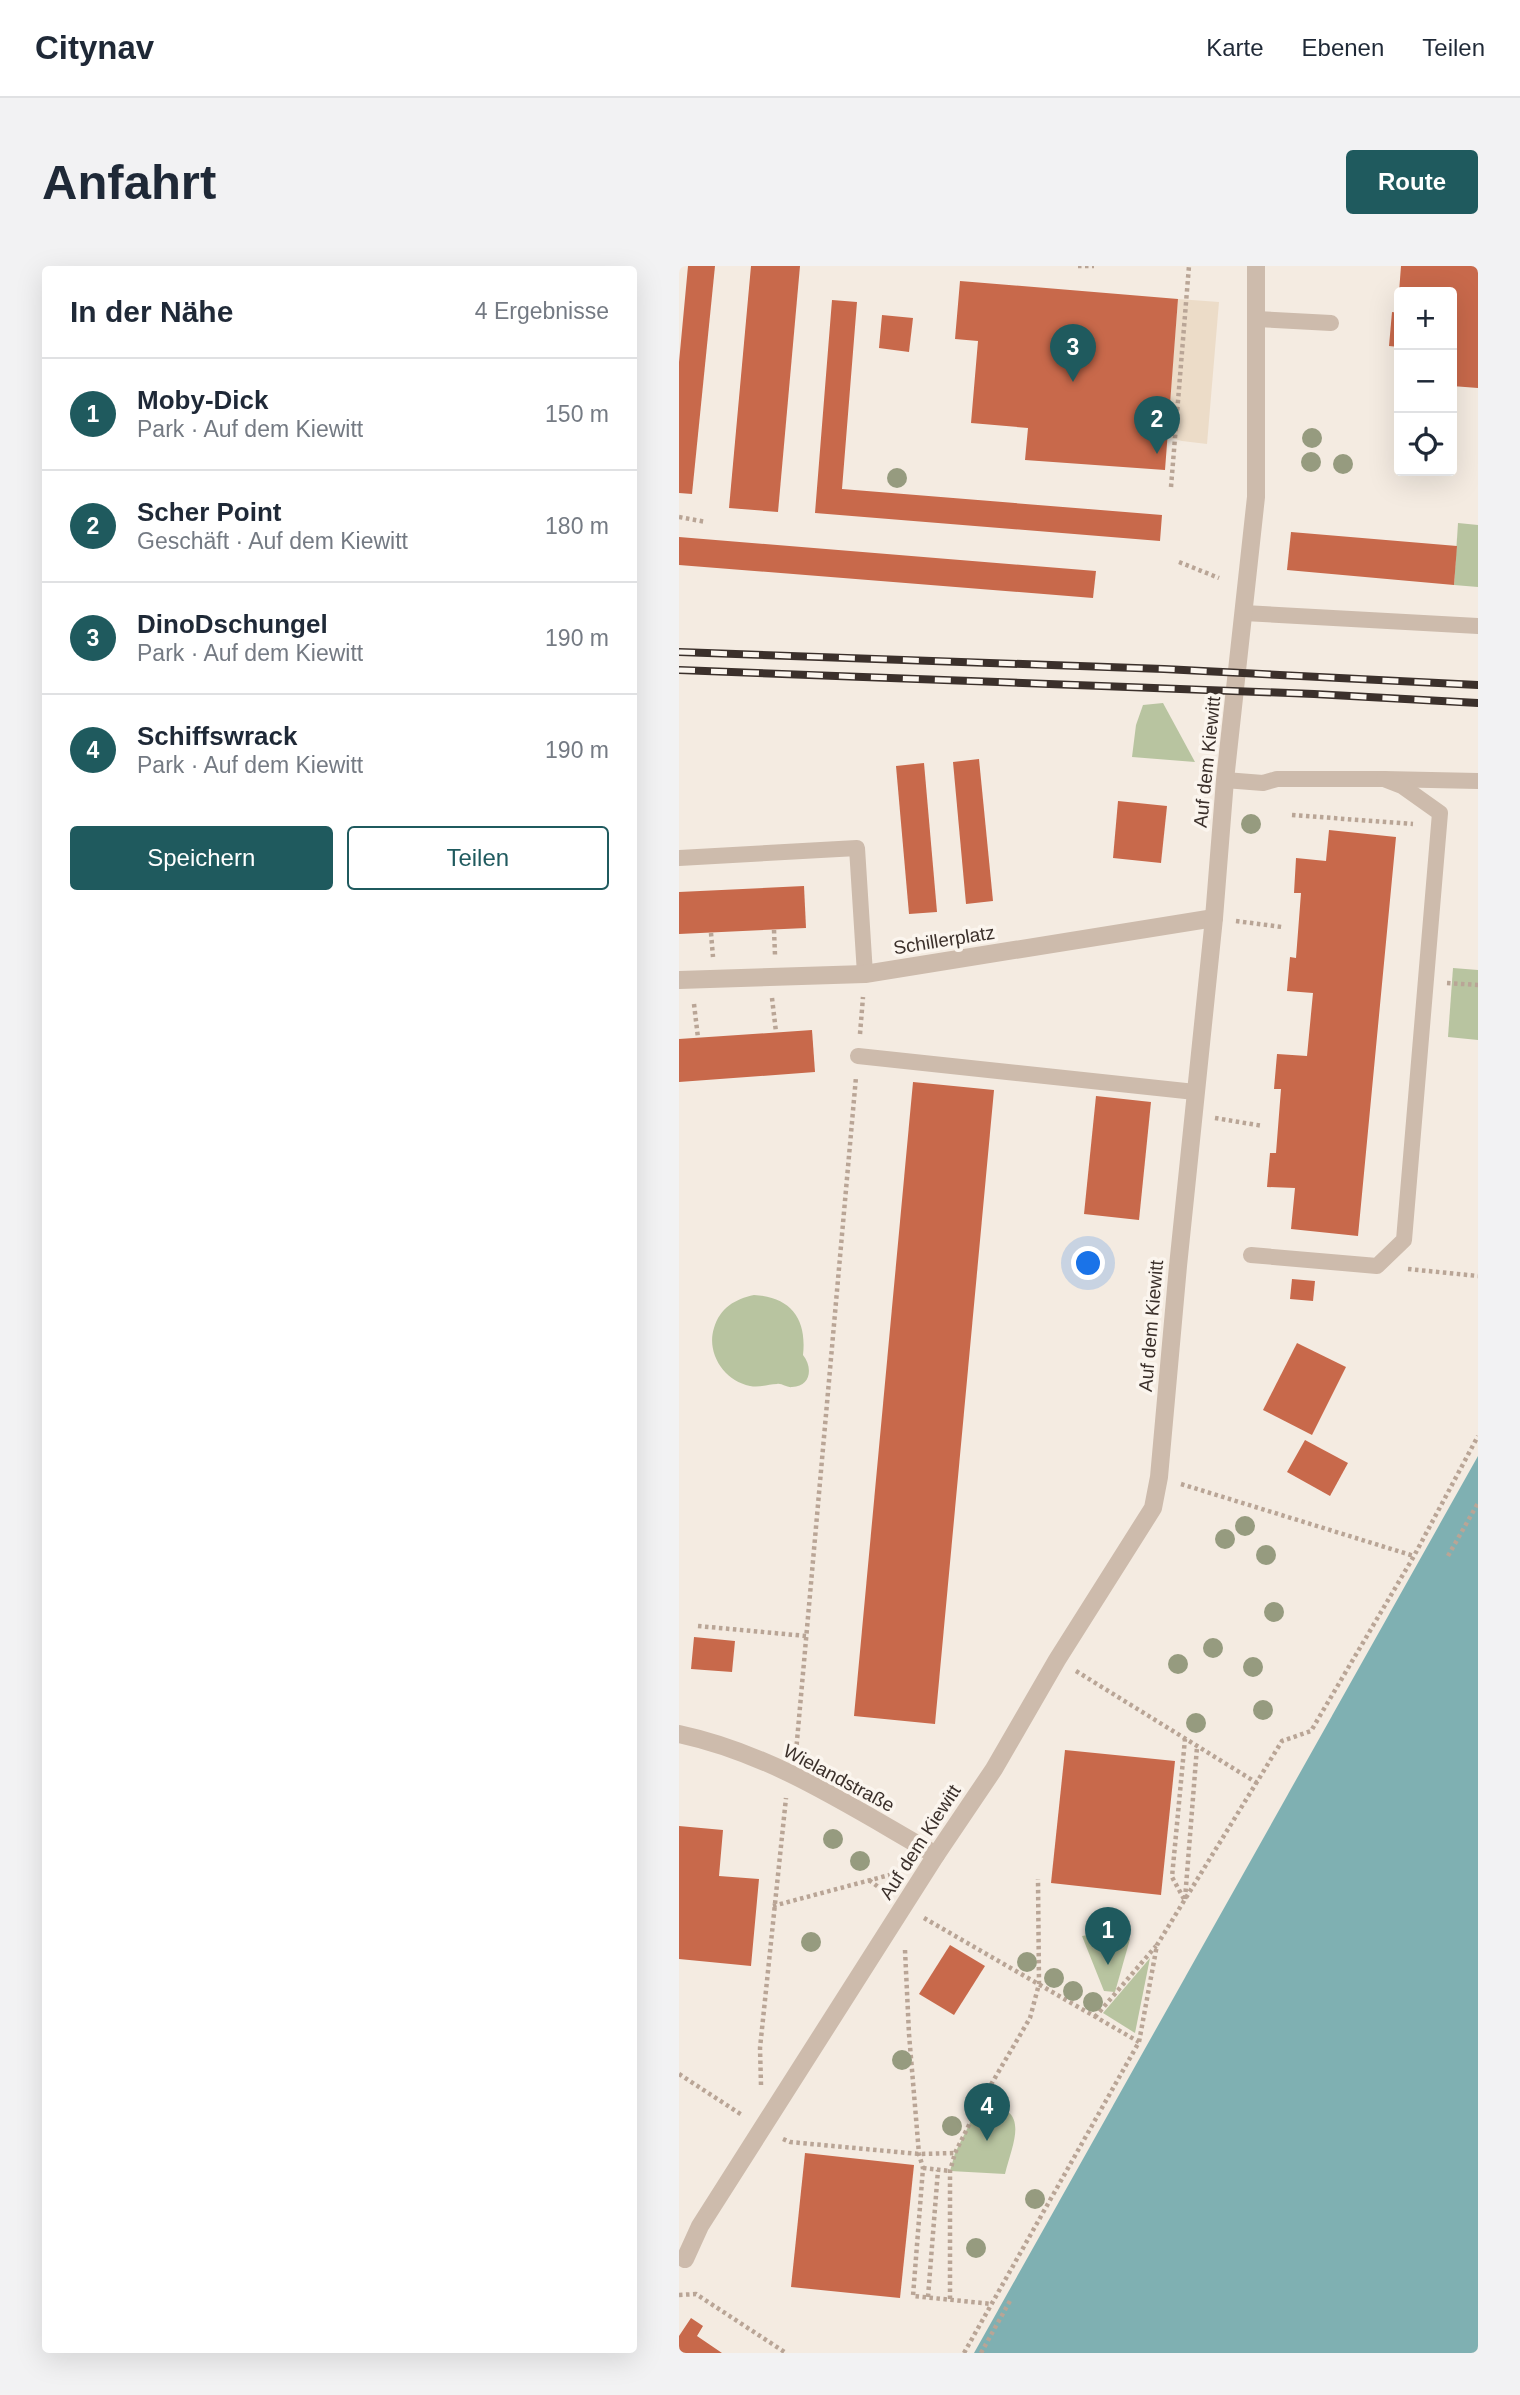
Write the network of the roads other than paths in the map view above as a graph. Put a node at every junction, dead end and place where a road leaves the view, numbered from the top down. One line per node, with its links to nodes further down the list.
1 (1256, 266): 2 (street, Auf dem Kiewitt)
2 (1257, 319): 3 (lane); 4 (street, Auf dem Kiewitt)
3 (1331, 323)
4 (1244, 613): 5 (lane); 7 (street, Auf dem Kiewitt)
5 (1478, 626)
6 (1384, 779): 7 (lane); 8 (lane); 15 (lane)
7 (1225, 780): 10 (street, Auf dem Kiewitt)
8 (1478, 781)
9 (679, 858): 11 (lane)
10 (1214, 918): 11 (street, Schillerplatz); 14 (street, Auf dem Kiewitt)
11 (865, 974): 12 (street, Schillerplatz)
12 (685, 980)
13 (858, 1056): 14 (lane)
14 (1195, 1092): 17 (street, Auf dem Kiewitt)
15 (1251, 1255)
16 (679, 1734): 17 (street, Wielandstraße)
17 (936, 1854): 18 (street, Auf dem Kiewitt)
18 (685, 2259)

